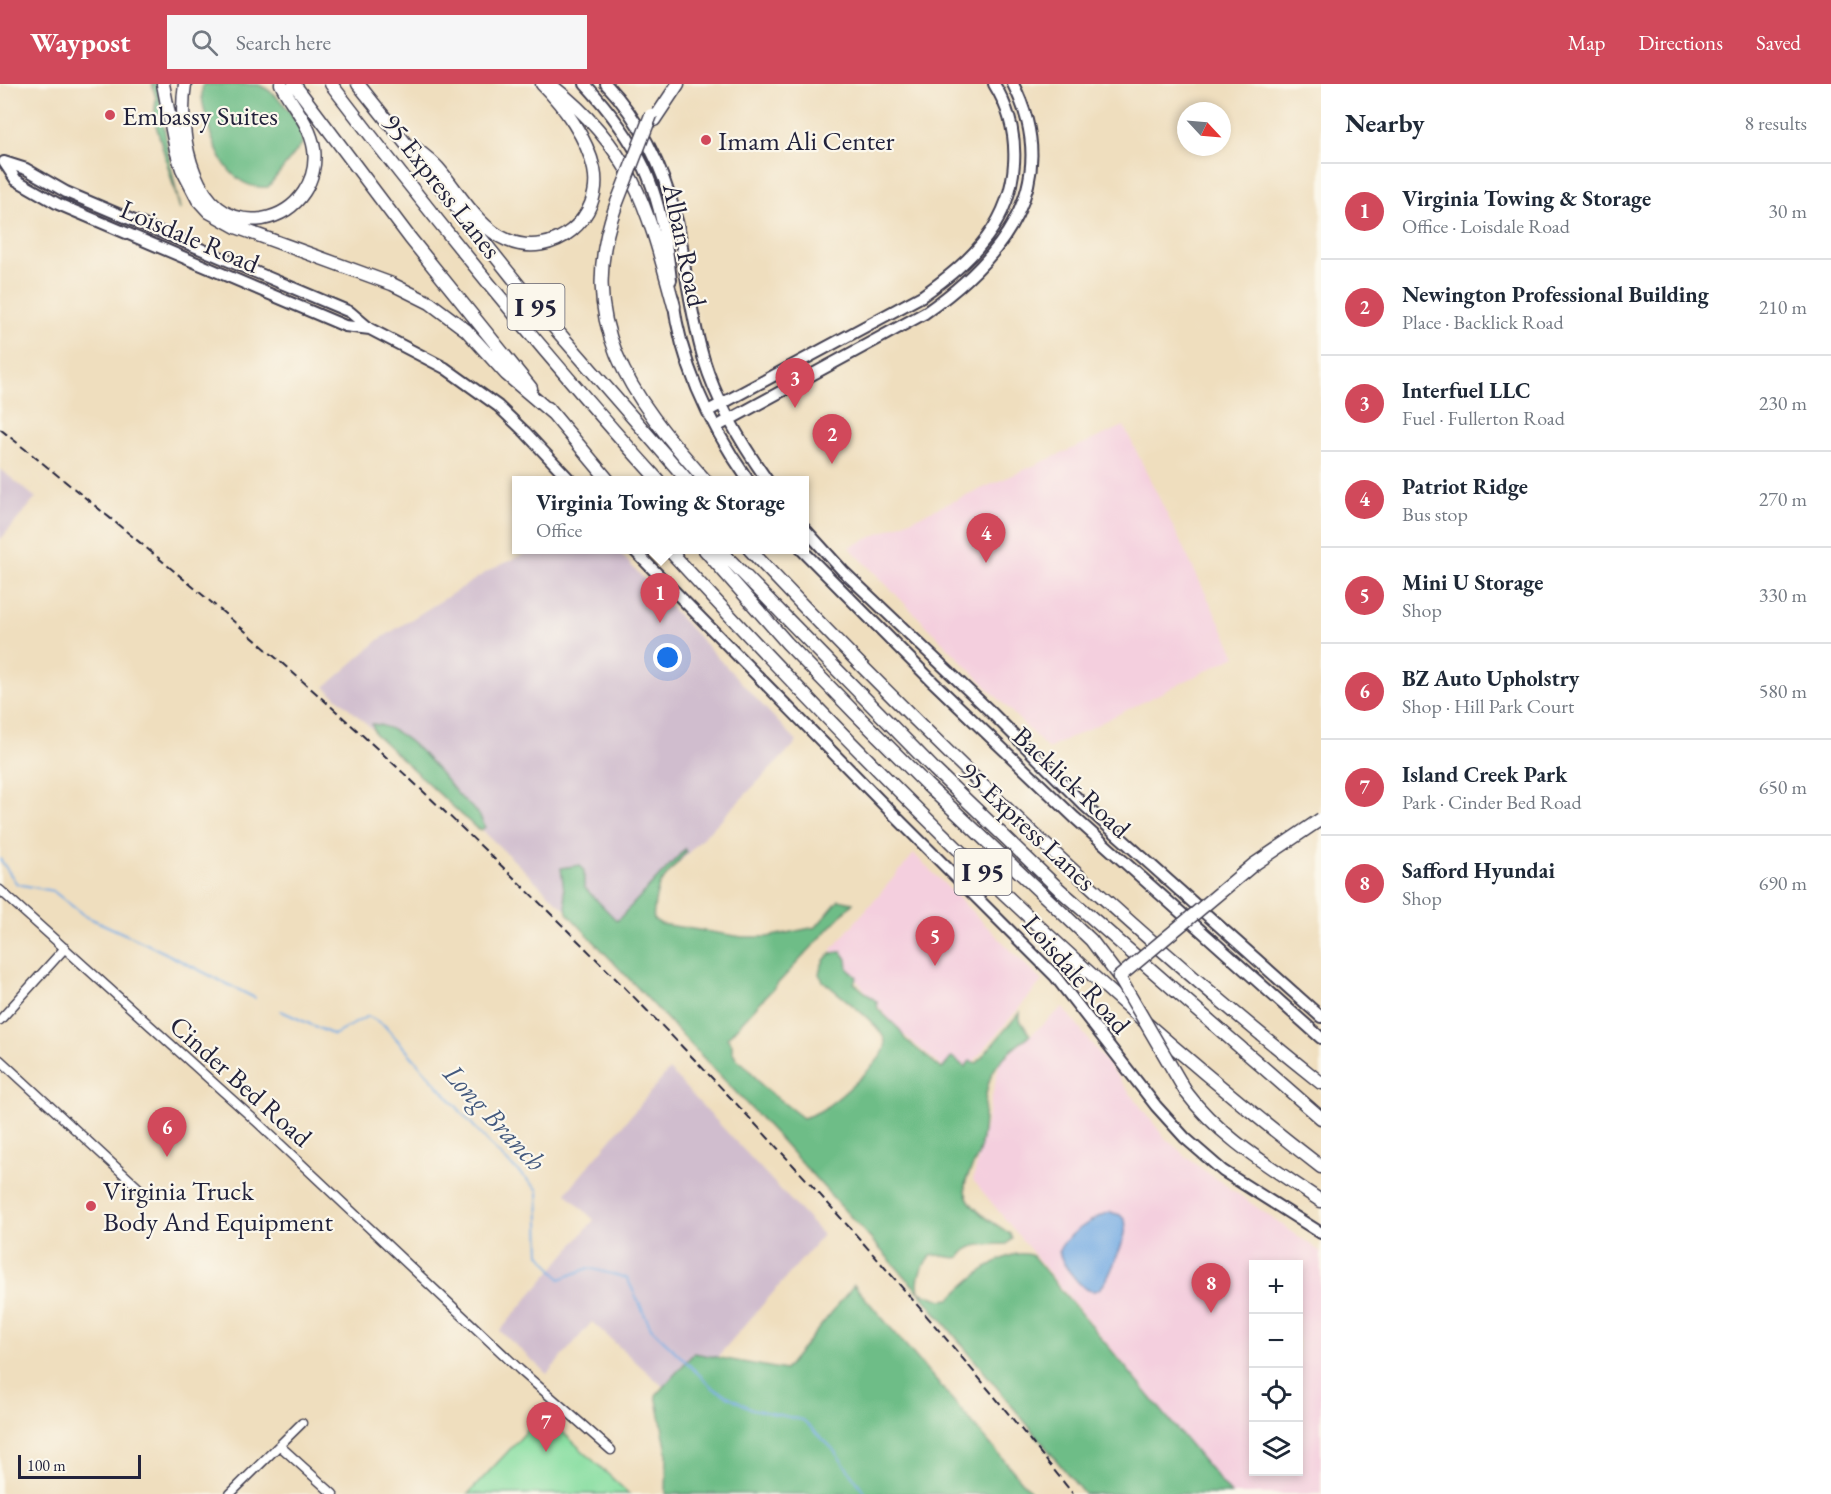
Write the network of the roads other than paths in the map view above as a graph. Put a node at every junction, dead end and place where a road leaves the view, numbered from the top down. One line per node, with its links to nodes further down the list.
1 (163, 84): 21 (highway)
2 (186, 84): 3 (highway)
3 (281, 84)
4 (294, 84): 21 (highway, I 95)
5 (331, 84): 24 (highway, 95 Express Lanes)
6 (358, 84): 16 (highway, I 95)
7 (542, 84): 16 (highway)
8 (550, 84): 18 (highway)
9 (585, 84): 18 (main road, Alban Road)
10 (606, 84): 19 (main road, Alban Road)
11 (668, 84): 15 (highway)
12 (678, 84): 15 (highway)
13 (994, 84): 19 (main road)
14 (1013, 84): 22 (main road)
15 (653, 117): 30 (highway, bridge)
16 (392, 128): 29 (highway, I 95)
17 (2, 163): 25 (main road, Loisdale Road)
18 (674, 306): 20 (main road, Alban Road)
19 (722, 405): 20 (main road); 22 (main road)
20 (708, 411): 23 (main road, Alban Road)
21 (553, 414): 26 (highway, I 95)
22 (729, 420): 23 (main road); 32 (main road)
23 (716, 428): 31 (main road)
24 (619, 438): 27 (highway); 28 (highway, 95 Express Lanes)
25 (566, 476)
26 (605, 476)
27 (649, 476)
28 (654, 476)
29 (684, 476)
30 (702, 476)
31 (746, 476)
32 (764, 476)
33 (809, 534): 46 (main road, Backlick Road)
34 (639, 554): 55 (main road, Loisdale Road)
35 (674, 554): 52 (highway, I 95)
36 (709, 554): 45 (highway)
37 (725, 554): 51 (highway, 95 Express Lanes)
38 (755, 554): 41 (highway, I 95)
39 (762, 554): 41 (highway)
40 (807, 554): 48 (main road, Backlick Road)
41 (790, 592): 50 (highway, I 95)
42 (1321, 819): 45 (highway, bridge)
43 (0, 890): 44 (street, Cinder Bed Road)
44 (65, 948): 47 (street); 58 (street, Cinder Bed Road)
45 (1119, 977): 54 (highway, bridge)
46 (1321, 1017)
47 (0, 1020)
48 (1321, 1038)
49 (0, 1060): 53 (street)
50 (1321, 1083)
51 (1321, 1118)
52 (1321, 1167)
53 (144, 1193)
54 (1321, 1201)
55 (1321, 1233)
56 (302, 1423): 57 (street)
57 (280, 1446): 59 (street); 60 (street)
58 (612, 1449)
59 (230, 1494)
60 (333, 1494)

